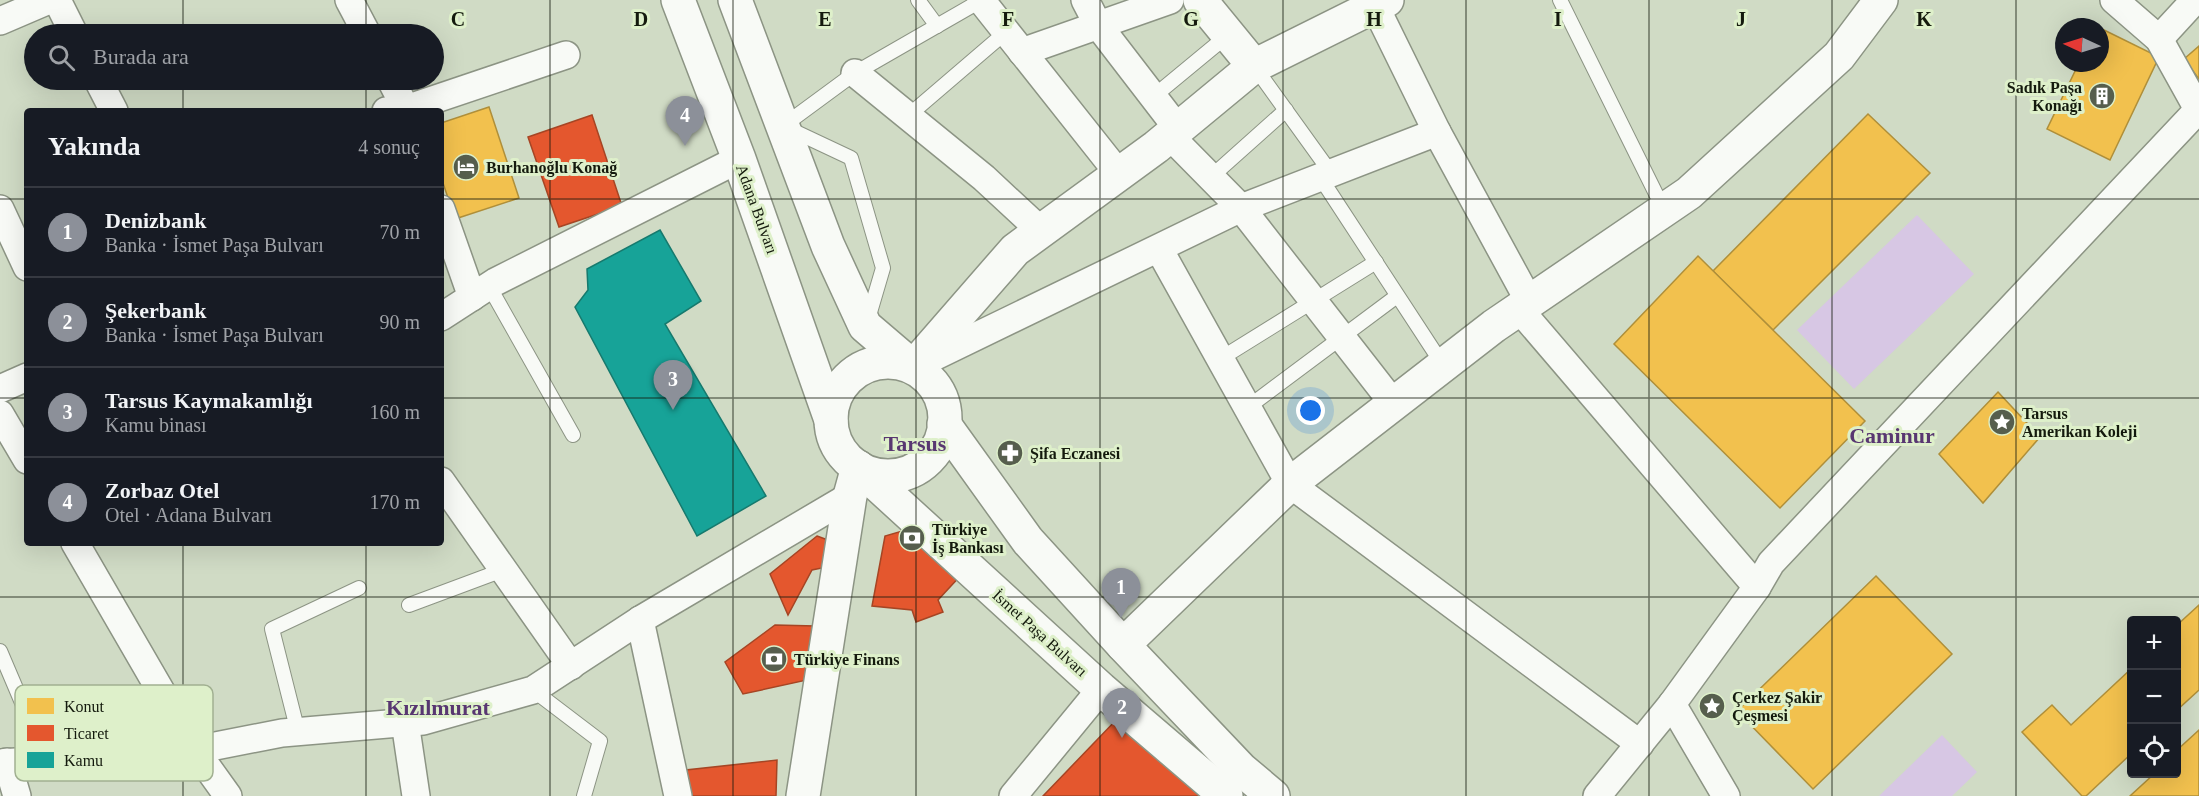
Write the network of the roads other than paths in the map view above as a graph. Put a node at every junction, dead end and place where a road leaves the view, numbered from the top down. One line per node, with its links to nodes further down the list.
1 (49, 0): 16 (street)
2 (57, 0): 17 (street)
3 (349, 0): 18 (street)
4 (678, 0): 39 (main road, Adana Bulvarı)
5 (735, 0): 36 (main road)
6 (918, 0): 20 (lane)
7 (981, 0): 20 (lane); 23 (street)
8 (1085, 0): 19 (street)
9 (1170, 0): 19 (street)
10 (1200, 0): 21 (main road)
11 (1560, 0): 45 (lane)
12 (1881, 0): 45 (main road)
13 (2114, 0): 22 (street)
14 (2194, 0): 22 (street)
15 (1381, 3): 25 (main road); 38 (street)
16 (0, 21)
17 (69, 24)
18 (362, 24)
19 (1098, 25): 23 (street); 29 (street)
20 (937, 26): 26 (lane)
21 (1228, 35): 25 (main road); 29 (lane)
22 (2159, 39): 34 (street)
23 (1014, 42): 35 (lane); 40 (street)
24 (566, 55): 32 (street)
25 (1254, 66): 33 (lane); 37 (main road)
26 (855, 73): 35 (street); 36 (lane)
27 (103, 90): 30 (street)
28 (394, 90): 31 (street)
29 (1153, 97): 37 (street)
30 (112, 108)
31 (399, 108)
32 (406, 108)
33 (1286, 110): 41 (lane); 42 (lane)
34 (2199, 111): 75 (street)
35 (908, 116): 47 (street)
36 (783, 126): 56 (main road); 56 (lane)
37 (1174, 132): 40 (main road); 42 (street)
38 (1437, 132): 41 (street); 54 (street)
39 (739, 159): 51 (street); 66 (main road, Adana Bulvarı)
40 (1119, 174): 47 (main road)
41 (1326, 175): 43 (street); 50 (lane)
42 (1211, 177): 43 (street)
43 (1241, 208): 49 (street); 53 (street)
44 (0, 209): 48 (street)
45 (1664, 210): 54 (main road)
46 (444, 215): 51 (street)
47 (1041, 231): 60 (main road)
48 (21, 238)
49 (1159, 249): 58 (street); 60 (street)
50 (1376, 262): 52 (lane); 53 (lane)
51 (480, 292): 55 (street); 68 (lane)
52 (1398, 296): 57 (lane); 59 (lane)
53 (1314, 301): 57 (street); 58 (lane)
54 (1524, 305): 59 (main road); 75 (street)
55 (444, 315)
56 (865, 326): 60 (main road)
57 (1342, 337): 63 (street); 64 (lane)
58 (1220, 359): 64 (street)
59 (1443, 365): 63 (main road)
60 (913, 367): 66 (main road); 67 (main road)
61 (24, 378): 62 (street)
62 (0, 389)
63 (1394, 404): 71 (main road)
64 (1247, 408): 71 (street)
65 (0, 414): 69 (street)
66 (831, 420): 70 (main road)
67 (944, 424): 70 (main road); 79 (main road)
68 (573, 435)
69 (24, 455)
70 (854, 482): 78 (street); 84 (main road, İsmet Paşa Bulvarı); 98 (main road)
71 (1290, 484): 79 (main road); 89 (street)
72 (444, 485): 74 (street)
73 (77, 546): 82 (street)
74 (503, 570): 77 (lane); 81 (street)
75 (1757, 587): 86 (street)
76 (359, 588): 88 (lane)
77 (409, 605)
78 (640, 620): 81 (street); 97 (street)
79 (1123, 645): 101 (main road)
80 (0, 651): 83 (lane)
81 (571, 666): 85 (street)
82 (157, 685)
83 (15, 686)
84 (1101, 689): 99 (street); 100 (main road, İsmet Paşa Bulvarı)
85 (533, 690): 87 (street); 96 (lane)
86 (1672, 704): 89 (street); 103 (street)
87 (405, 722): 88 (street); 95 (street)
88 (298, 732): 90 (street)
89 (1640, 744): 102 (street)
90 (213, 747)
91 (4, 762): 93 (street)
92 (213, 775): 94 (street)
93 (17, 796)
94 (228, 796)
95 (416, 796)
96 (584, 796)
97 (678, 796)
98 (803, 796)
99 (1012, 796)
100 (1226, 796)
101 (1273, 796)
102 (1597, 796)
103 (1725, 796)

